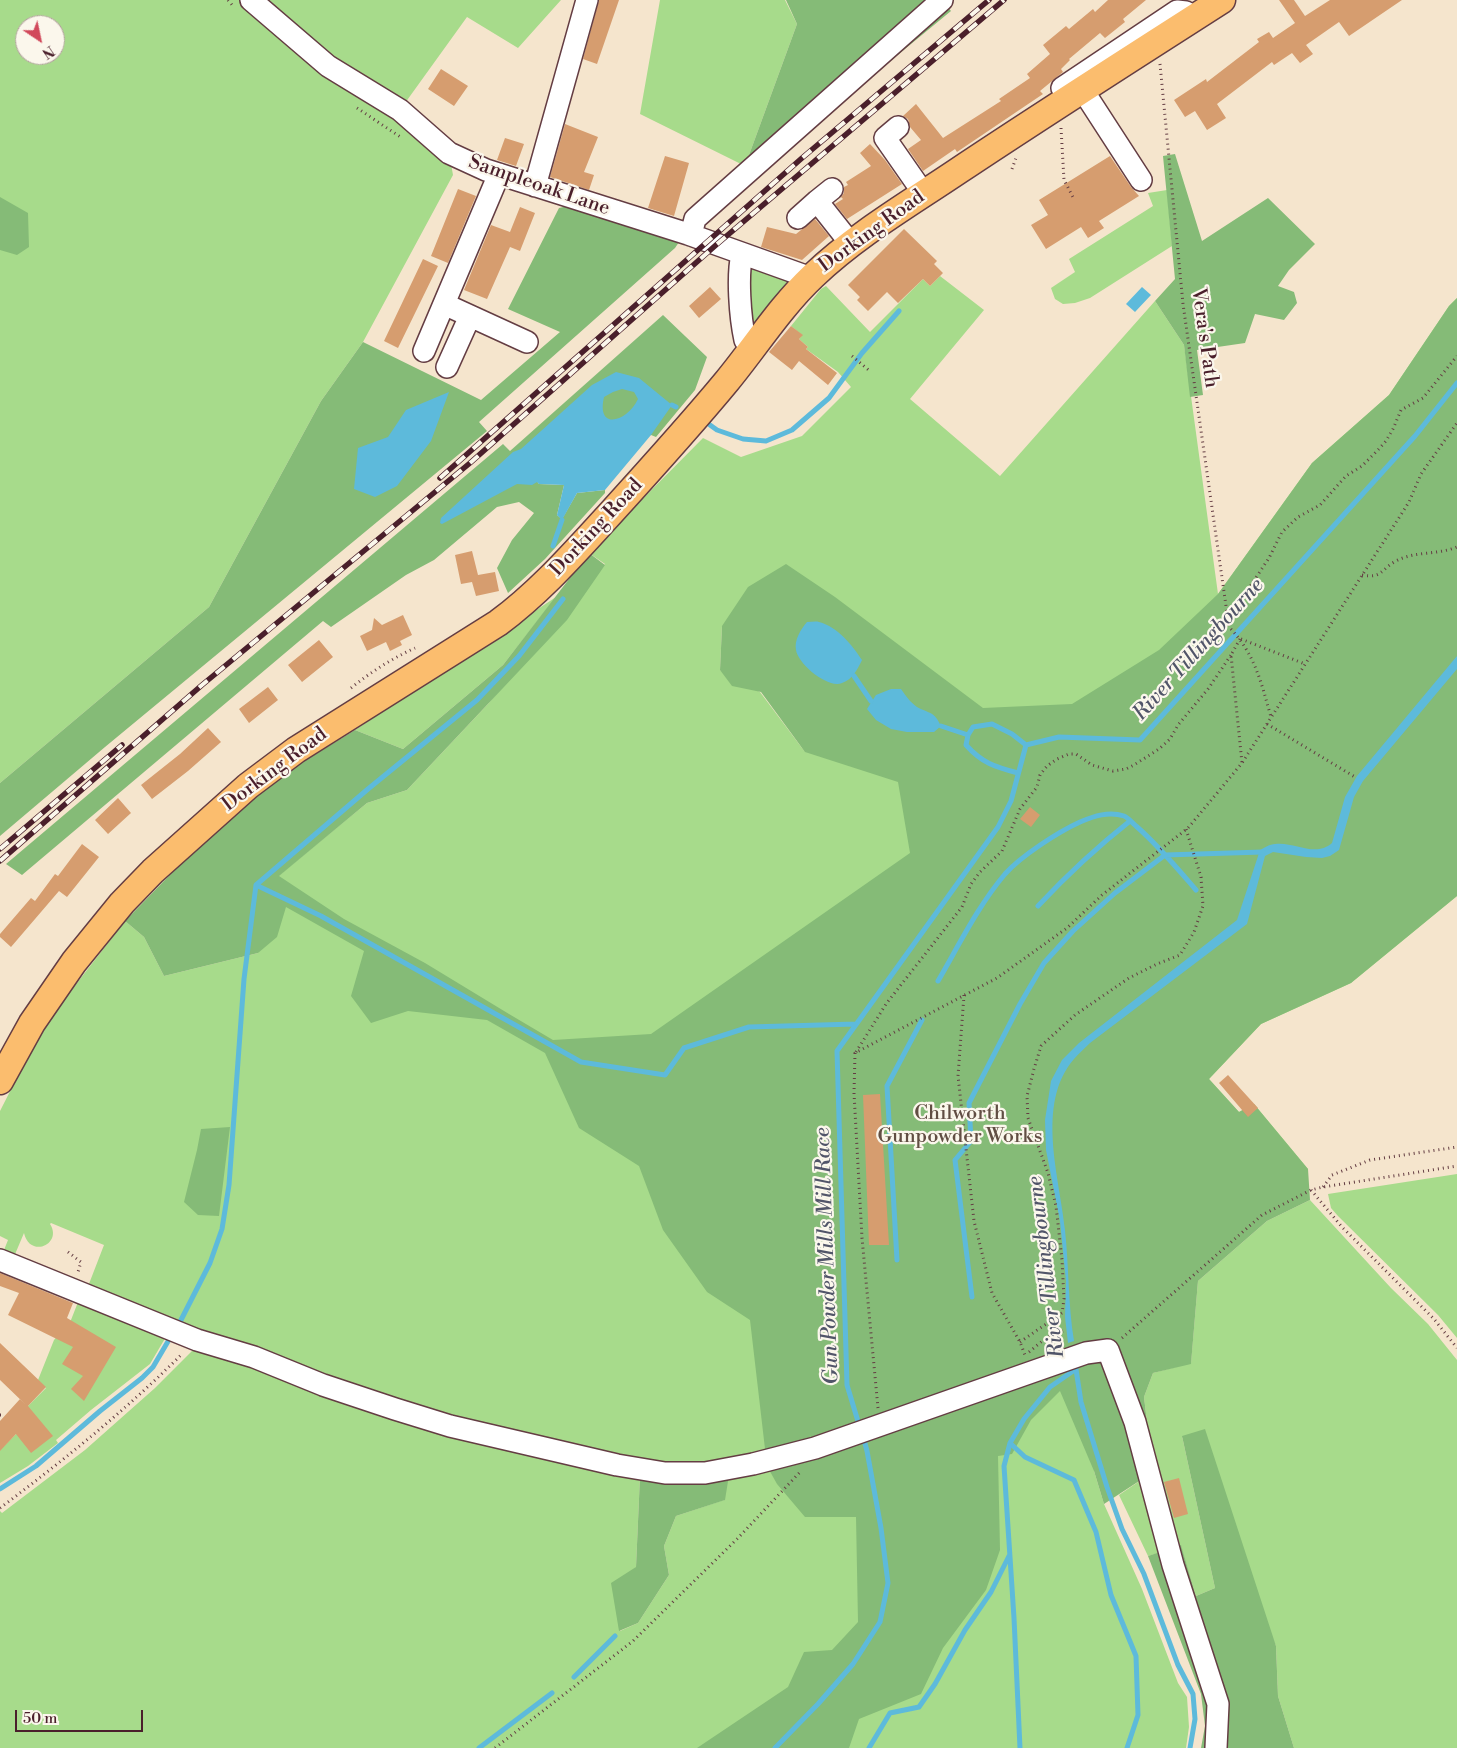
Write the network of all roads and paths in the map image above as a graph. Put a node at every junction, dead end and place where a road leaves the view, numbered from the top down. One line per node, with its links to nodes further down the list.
1 (251, 0): 10 (street, Sampleoak Lane)
2 (586, 0): 12 (street)
3 (942, 0): 16 (street)
4 (1222, 0): 6 (main road, Dorking Road)
5 (1159, 55): 32 (path, Vera's Path)
6 (1104, 68): 7 (main road, Dorking Road); 8 (street)
7 (1082, 89): 8 (main road, Dorking Road); 11 (street)
8 (1043, 107): 13 (main road, Dorking Road); 14 (path)
9 (887, 137): 13 (street)
10 (499, 174): 12 (street, Sampleoak Lane); 20 (street)
11 (1141, 180)
12 (535, 186): 16 (street, Sampleoak Lane)
13 (924, 194): 17 (main road, Dorking Road)
14 (1074, 197)
15 (798, 218): 17 (street)
16 (691, 235): 18 (street, Sampleoak Lane)
17 (851, 244): 19 (main road, Dorking Road)
18 (742, 254): 19 (street, Sampleoak Lane); 23 (street)
19 (811, 278): 23 (main road, Dorking Road)
20 (444, 304): 21 (street); 24 (street)
21 (470, 316): 22 (street); 27 (street)
22 (527, 342)
23 (755, 346): 43 (main road, Dorking Road)
24 (424, 352)
25 (852, 356): 28 (path)
26 (1457, 356): 32 (path)
27 (447, 367)
28 (871, 372)
29 (1457, 423): 31 (path)
30 (1457, 547): 31 (path)
31 (1362, 575): 35 (path)
32 (1229, 625): 33 (path)
33 (1240, 639): 34 (path); 35 (path); 36 (path)
34 (1231, 655): 38 (path); 42 (path)
35 (1306, 664): 36 (path)
36 (1271, 717): 37 (path)
37 (1267, 724): 38 (path); 39 (path)
38 (1242, 763): 40 (path)
39 (1355, 777)
40 (1186, 829): 41 (path); 51 (path)
41 (964, 995): 42 (path); 51 (path)
42 (855, 1053): 55 (path)
43 (0, 1081)
44 (1457, 1147): 46 (path)
45 (1457, 1166): 46 (path)
46 (1322, 1187): 47 (path)
47 (1311, 1190): 52 (path); 53 (path)
48 (0, 1260): 50 (street)
49 (1063, 1331): 54 (path)
50 (197, 1340): 56 (street); 57 (path)
51 (1020, 1342): 54 (path)
52 (1457, 1348)
53 (1108, 1350): 54 (street); 59 (street)
54 (1025, 1366): 55 (street)
55 (879, 1426): 56 (street)
56 (815, 1448): 58 (path)
57 (0, 1508)
58 (495, 1748)
59 (1216, 1748)

